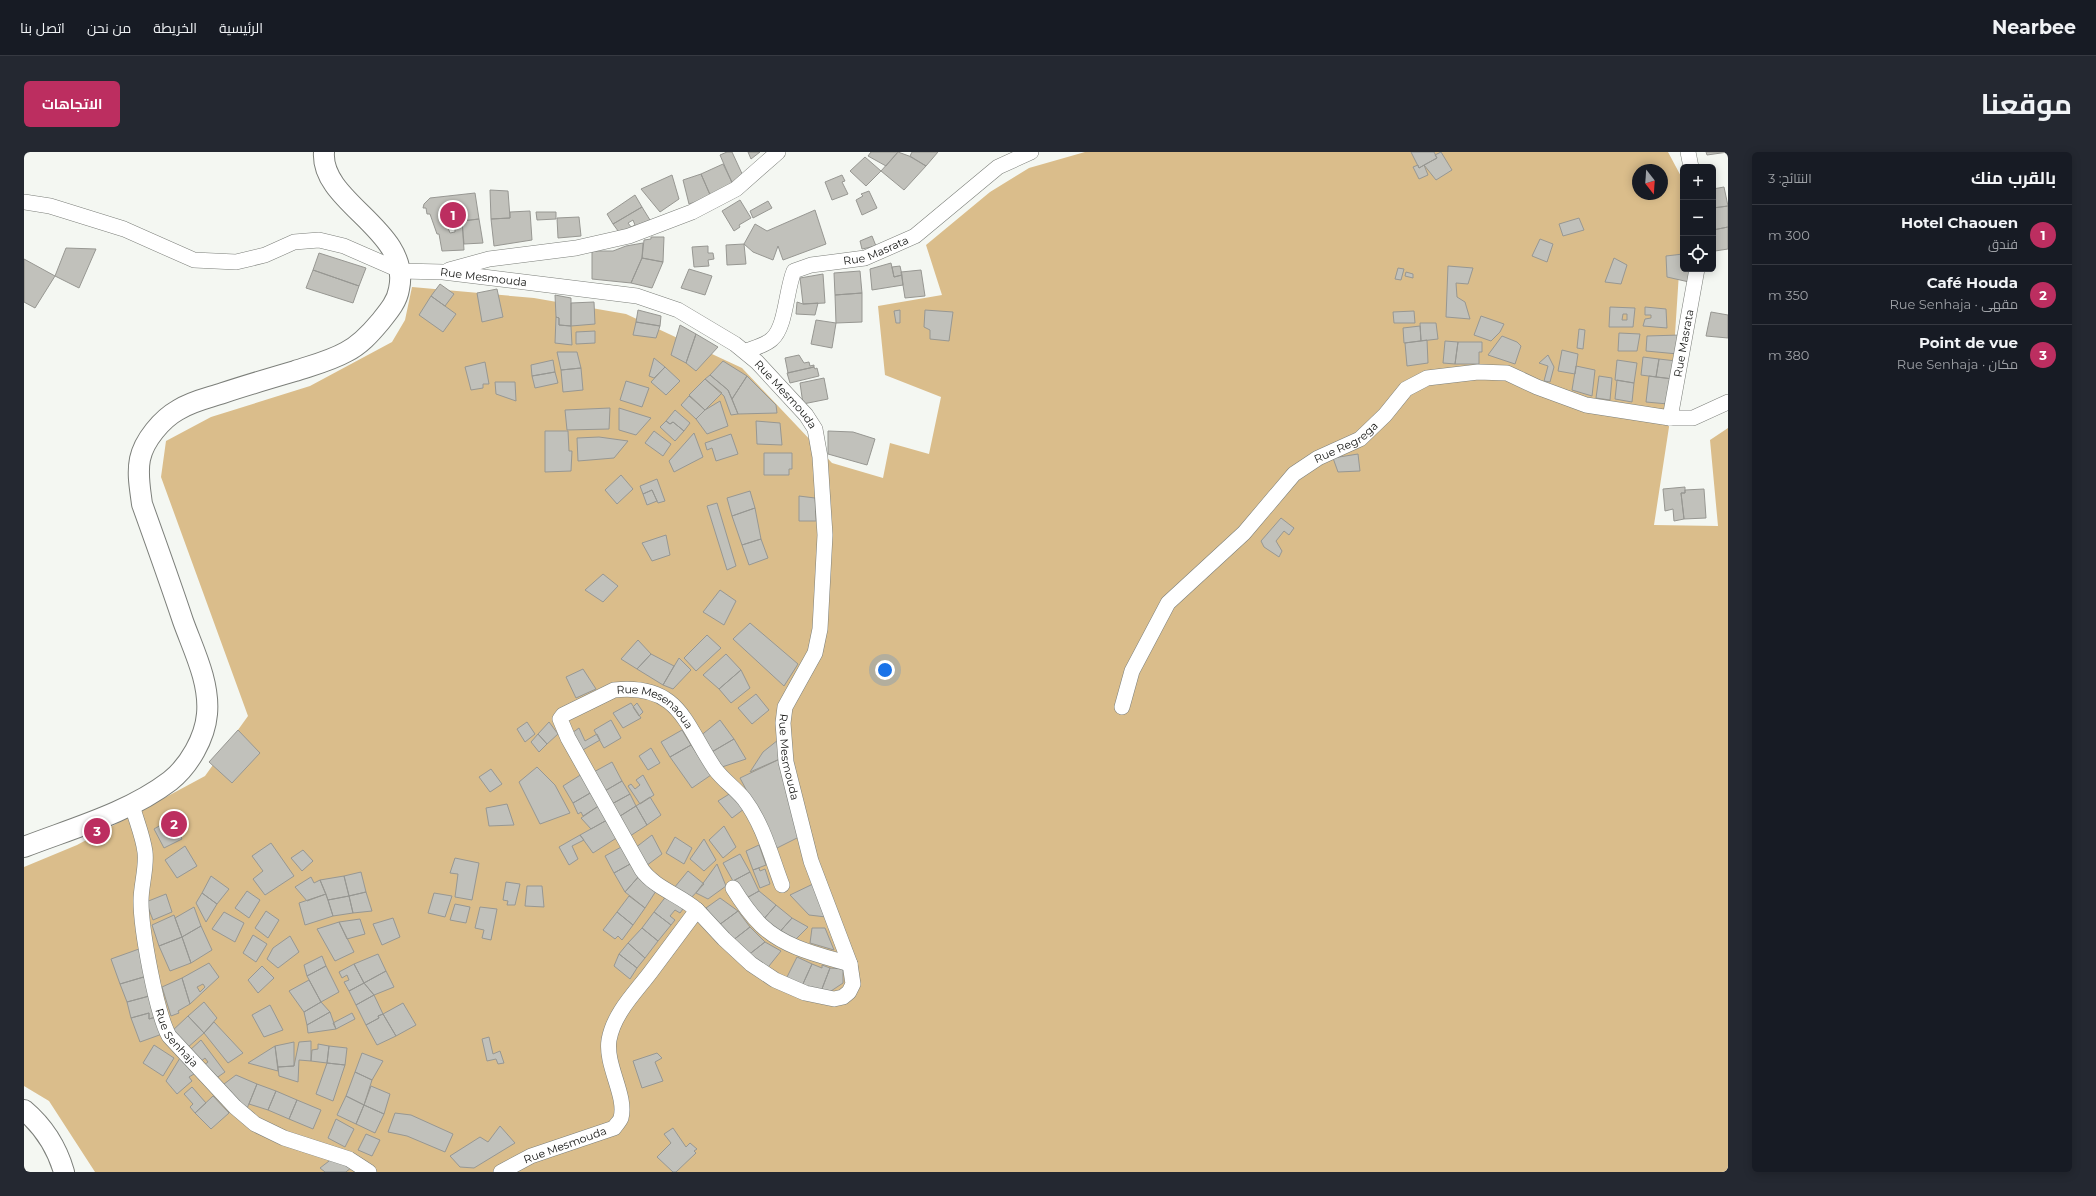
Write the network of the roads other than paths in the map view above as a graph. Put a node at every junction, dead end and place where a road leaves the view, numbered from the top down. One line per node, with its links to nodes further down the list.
1 (324, 152): 7 (main road)
2 (778, 152): 8 (street)
3 (1031, 152): 10 (street, Rue Masrata)
4 (1688, 152): 5 (street)
5 (1690, 164)
6 (24, 202): 7 (street)
7 (401, 271): 8 (street, Rue Mesmouda); 14 (main road)
8 (443, 272): 10 (street, Rue Mesmouda)
9 (1696, 272): 12 (street, Rue Masrata)
10 (746, 351): 19 (street, Rue Mesmouda)
11 (1728, 402): 12 (street, Rue Regrega)
12 (1670, 418): 13 (street, Rue Regrega)
13 (1122, 707)
14 (132, 805): 15 (main road); 22 (street, Rue Senhaja)
15 (24, 847)
16 (782, 885): 18 (street, Rue Mesenaoua)
17 (733, 888): 19 (street)
18 (697, 910): 19 (street, Rue Mesmouda); 23 (street, Rue Mesmouda)
19 (850, 964)
20 (24, 1110): 21 (main road)
21 (64, 1172)
22 (369, 1172)
23 (501, 1172)

